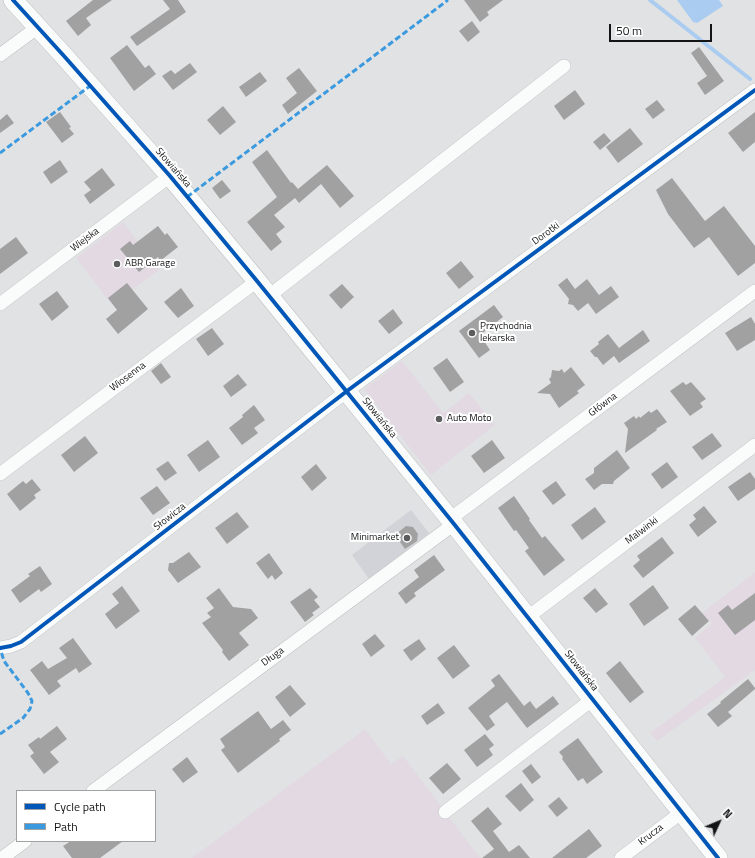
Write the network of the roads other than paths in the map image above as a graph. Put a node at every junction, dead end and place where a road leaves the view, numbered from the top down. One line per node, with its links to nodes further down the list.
1 (13, 0): 2 (street, Słowiańska)
2 (38, 27): 3 (street); 6 (street, Słowiańska)
3 (0, 55)
4 (564, 66): 9 (street)
5 (755, 90): 11 (street, Dorotki)
6 (170, 176): 7 (street, Słowiańska); 10 (street, Wiejska)
7 (257, 281): 9 (street, Słowiańska); 13 (street, Wiosenna)
8 (755, 291): 14 (street, Główna)
9 (269, 296): 11 (street, Słowiańska)
10 (0, 304)
11 (347, 391): 14 (street, Słowiańska); 16 (street, Słowicza)
12 (755, 445): 15 (street, Malwinki)
13 (0, 474)
14 (452, 522): 15 (street, Słowiańska); 18 (street, Długa)
15 (528, 617): 17 (street, Słowiańska)
16 (0, 648)
17 (593, 699): 19 (street); 20 (street, Słowiańska)
18 (94, 790)
19 (445, 812)
20 (682, 812): 23 (street, Krucza); 24 (street, Słowiańska)
21 (24, 842): 22 (street)
22 (2, 858)
23 (621, 858)
24 (718, 858)

